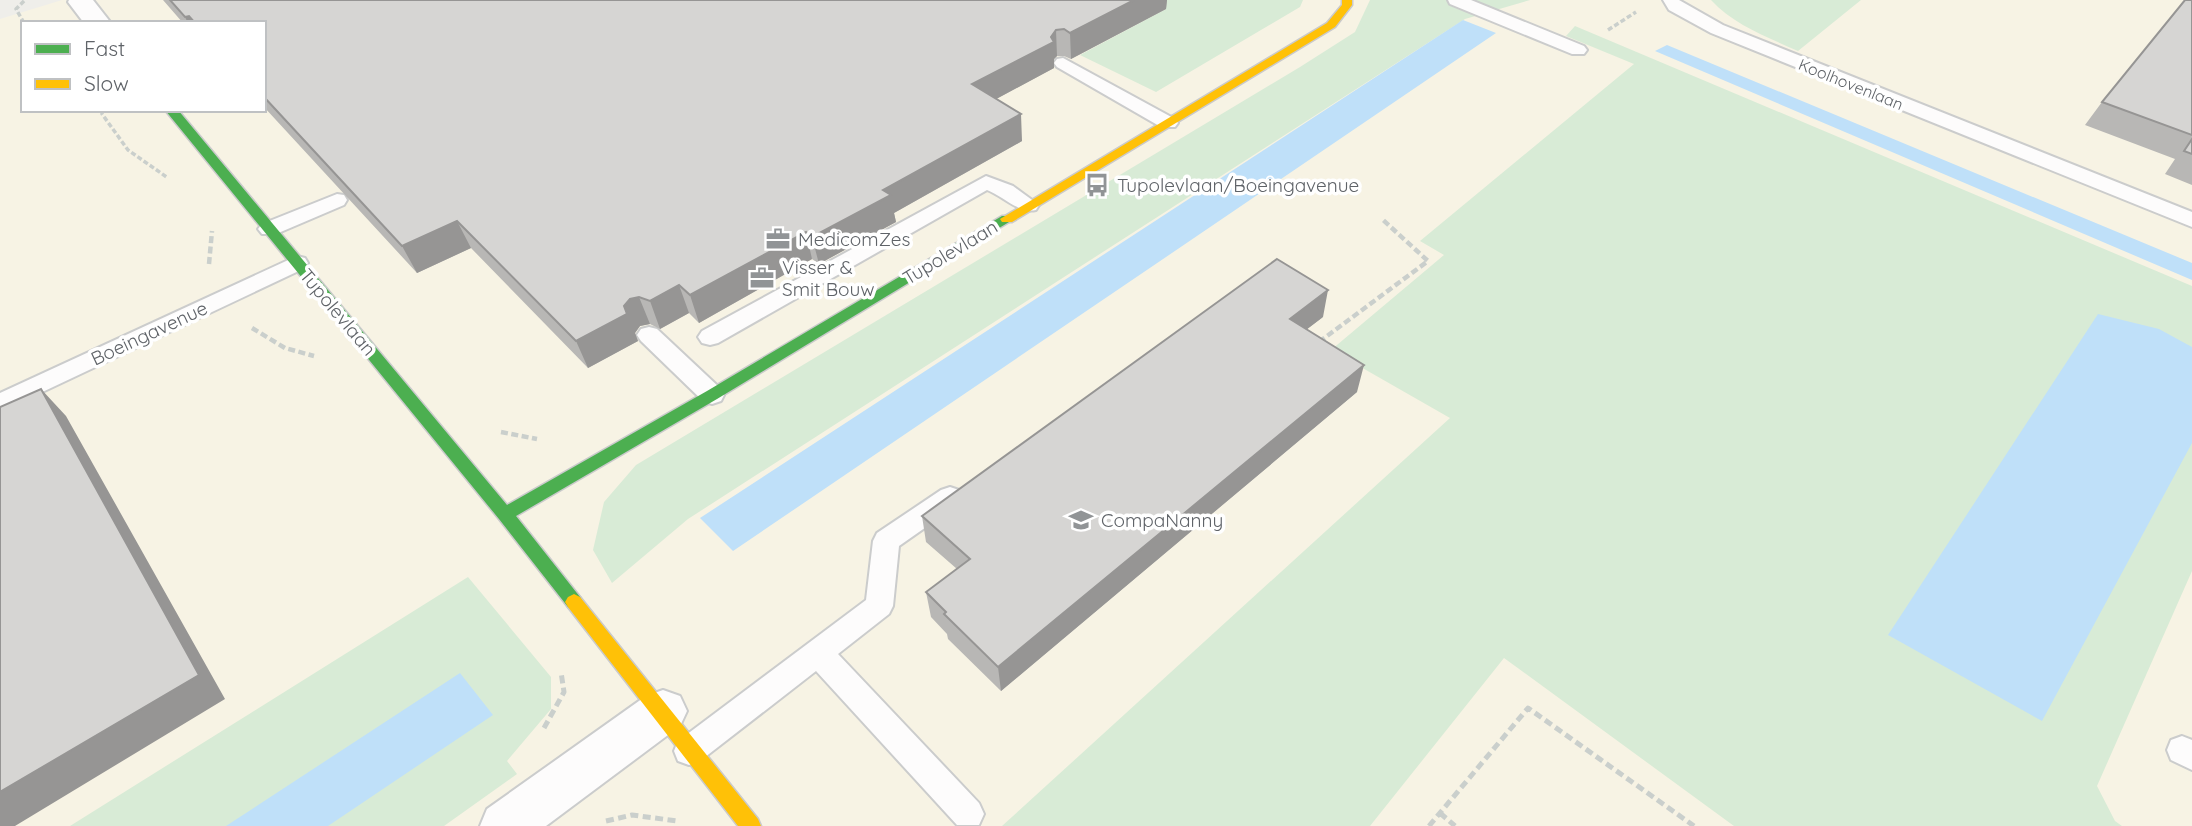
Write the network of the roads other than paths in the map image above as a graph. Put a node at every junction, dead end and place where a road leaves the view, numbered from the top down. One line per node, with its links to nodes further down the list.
1 (1346, 0): 9 (street, Tupolevlaan)
2 (1456, 0): 6 (lane)
3 (1671, 0): 12 (lane, Koolhovenlaan)
4 (83, 1): 5 (street)
5 (97, 21)
6 (1578, 50)
7 (1063, 63): 9 (lane)
8 (173, 112): 13 (street, Tupolevlaan)
9 (1168, 122): 11 (street, Tupolevlaan)
10 (337, 200): 13 (lane)
11 (1029, 205): 16 (lane); 17 (street, Tupolevlaan)
12 (2192, 220)
13 (269, 229): 14 (street, Tupolevlaan)
14 (297, 263): 18 (lane, Boeingavenue); 20 (street, Tupolevlaan)
15 (649, 335): 17 (lane)
16 (710, 337)
17 (712, 395): 20 (street, Tupolevlaan)
18 (0, 403)
19 (966, 486): 21 (lane)
20 (505, 514): 22 (street, Tupolevlaan)
21 (819, 654): 23 (lane); 24 (lane)
22 (663, 711): 23 (street); 25 (street)
23 (689, 751): 26 (street)
24 (968, 814)
25 (505, 826)
26 (751, 826)

